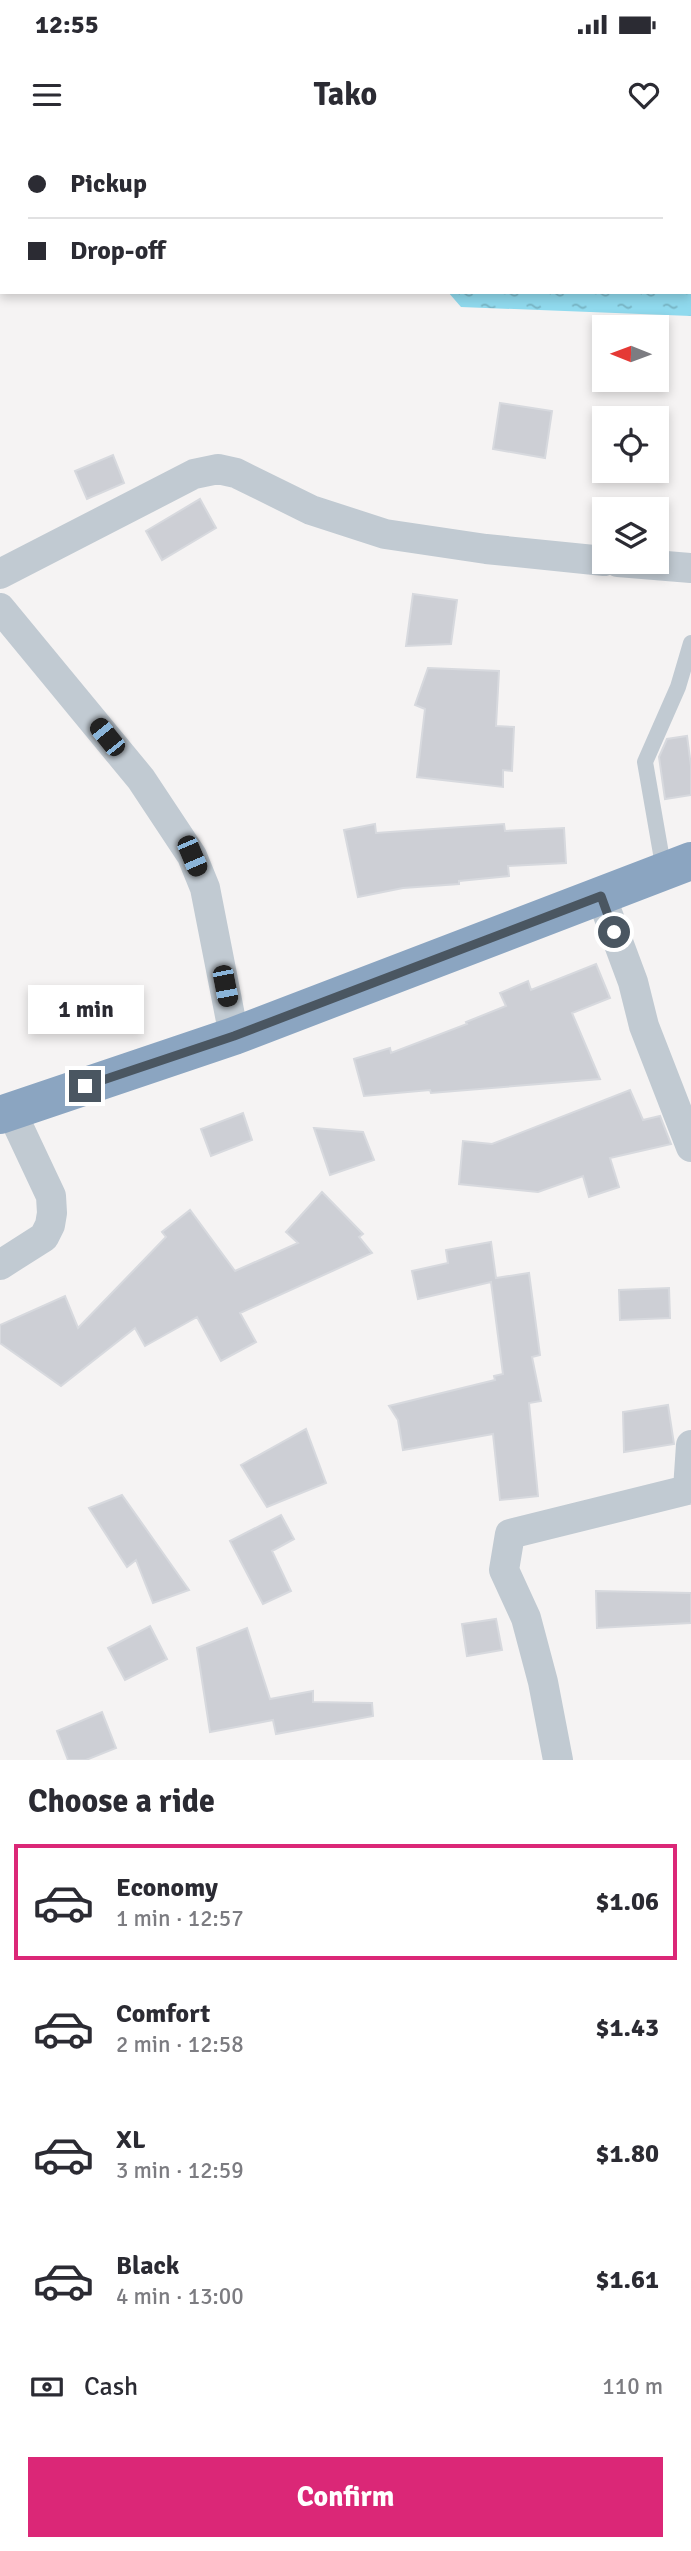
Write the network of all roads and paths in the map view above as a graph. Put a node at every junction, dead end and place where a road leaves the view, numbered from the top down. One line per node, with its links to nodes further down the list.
1 (592, 560): 4 (street)
2 (669, 566): 3 (street)
3 (691, 568)
4 (0, 574)
5 (0, 608): 9 (street)
6 (691, 643): 7 (lane)
7 (678, 866): 8 (highway)
8 (601, 896): 9 (highway); 11 (street)
9 (234, 1036): 10 (highway)
10 (5, 1113): 12 (street)
11 (691, 1147)
12 (0, 1265)
13 (691, 1445): 14 (street)
14 (689, 1489): 15 (street)
15 (558, 1760)

